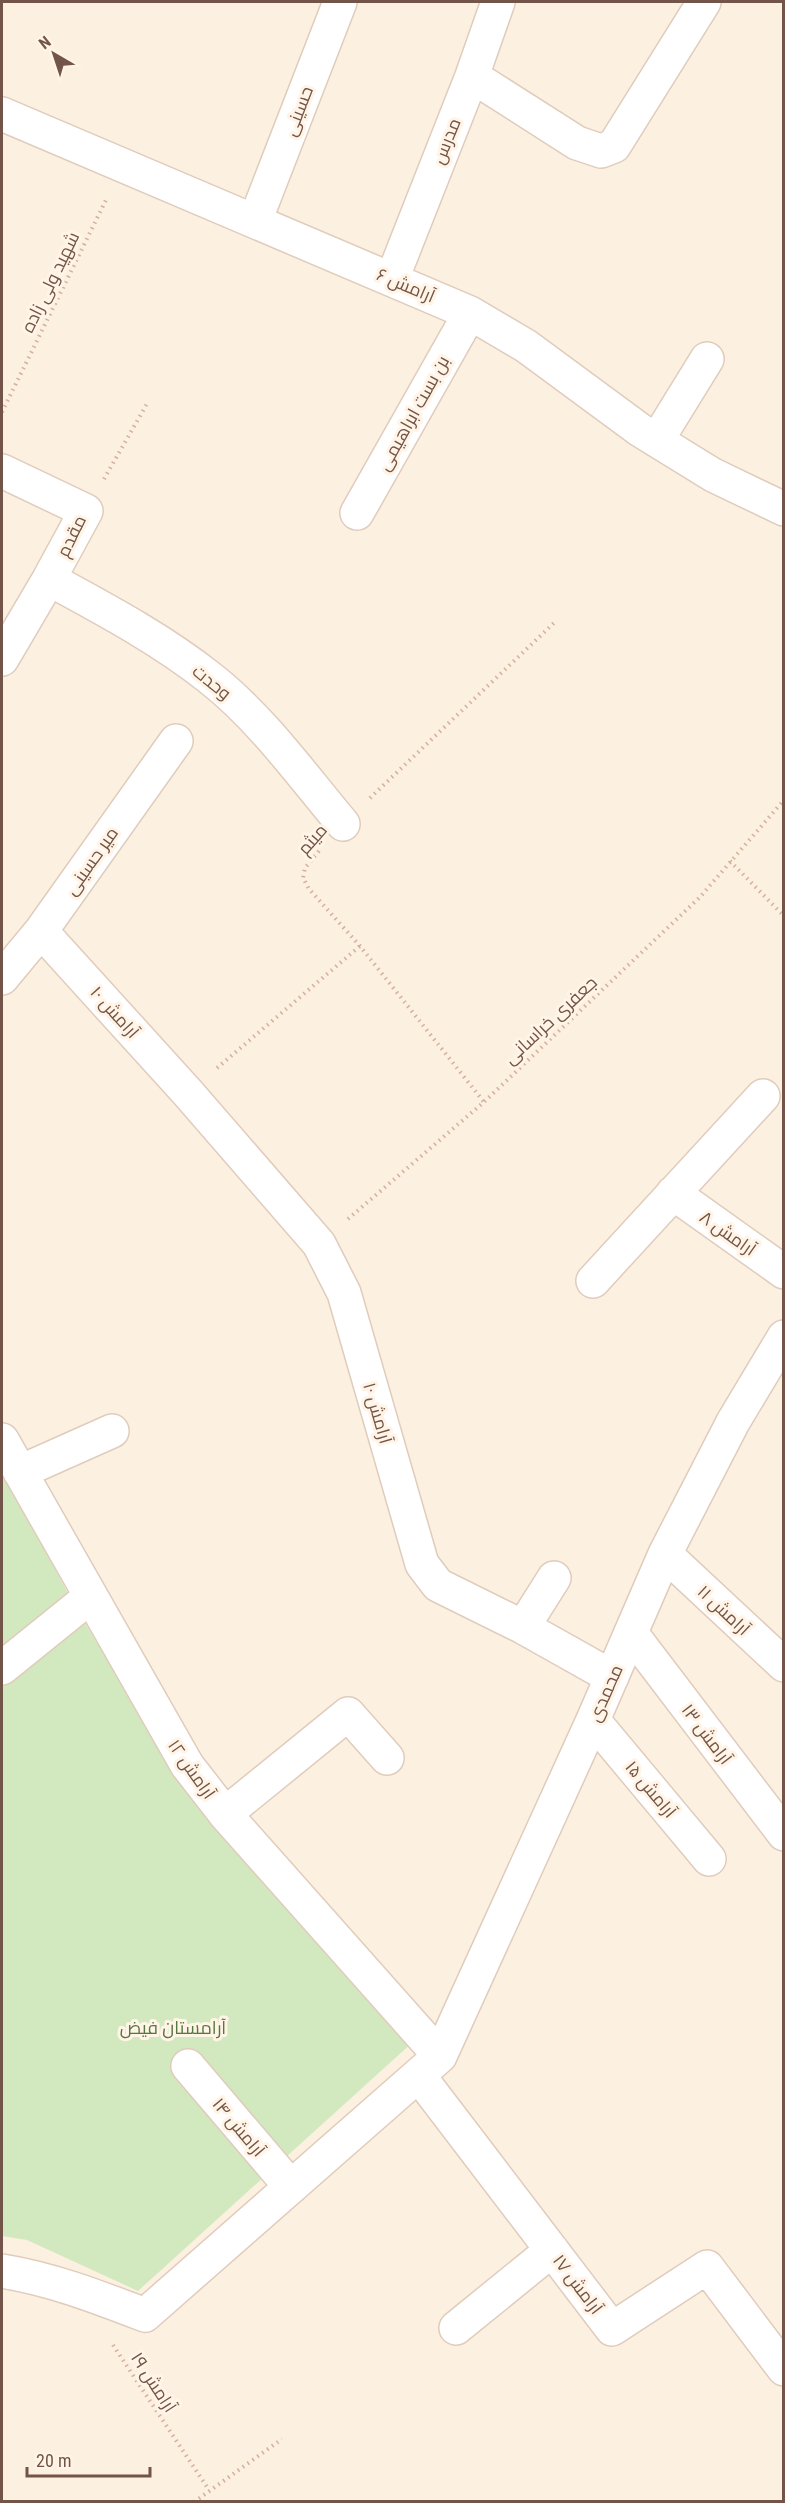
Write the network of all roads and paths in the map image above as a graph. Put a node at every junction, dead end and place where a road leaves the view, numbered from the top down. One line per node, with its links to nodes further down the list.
1 (340, 2): 7 (street, حسینی)
2 (498, 2): 4 (street, مدرس)
3 (704, 2): 4 (street)
4 (472, 76): 8 (street, مدرس)
5 (2, 114): 6 (street, آرامش ۶)
6 (123, 165): 7 (street, آرامش ۶); 12 (path, شهید ولی زاده)
7 (255, 221): 8 (street, آرامش ۶)
8 (392, 279): 9 (street, آرامش ۶)
9 (470, 313): 13 (street, آرامش ۶); 17 (street, بن بست ابراهیمی)
10 (707, 359): 13 (street)
11 (148, 402): 16 (path)
12 (2, 412)
13 (657, 440): 15 (street, آرامش ۶)
14 (2, 471): 16 (street, مقدم)
15 (783, 509)
16 (86, 511): 18 (street, مقدم)
17 (357, 513)
18 (49, 579): 20 (street, مقدم); 23 (street, وحدت)
19 (556, 621): 23 (path, میثم)
20 (2, 659)
21 (176, 741): 26 (street, میر حسینی)
22 (783, 800): 24 (path, جعفری خراسانی)
23 (343, 824): 27 (path, میثم)
24 (730, 861): 25 (path); 31 (path, جعفری خراسانی)
25 (782, 914)
26 (41, 931): 28 (street, میر حسینی); 29 (street, آرامش ۱۰)
27 (360, 946): 29 (path); 31 (path, میثم)
28 (2, 978)
29 (188, 1093): 33 (street, آرامش ۱۰)
30 (763, 1096): 32 (street)
31 (483, 1102): 33 (path, جعفری خراسانی)
32 (673, 1193): 34 (street, آرامش ۸); 35 (street)
33 (320, 1244): 43 (street, آرامش ۱۰)
34 (783, 1272)
35 (593, 1281)
36 (783, 1336): 40 (street, محمدی)
37 (112, 1431): 39 (street)
38 (2, 1440): 39 (street, آرامش ۱۲)
39 (20, 1472): 42 (street, آرامش ۱۲)
40 (665, 1554): 44 (street, محمدی); 45 (street, آرامش ۱۱)
41 (554, 1578): 43 (street)
42 (90, 1597): 46 (street); 50 (street, آرامش ۱۲)
43 (523, 1627): 47 (street, آرامش ۱۰)
44 (631, 1633): 47 (street, محمدی); 51 (street, آرامش ۱۳)
45 (783, 1665)
46 (2, 1668)
47 (612, 1677): 48 (street, محمدی)
48 (593, 1720): 52 (street, آرامش ۱۵); 54 (street, محمدی)
49 (387, 1758): 50 (street)
50 (225, 1814): 54 (street, آرامش ۱۲)
51 (783, 1834)
52 (709, 1859)
53 (188, 2066): 55 (street, آرامش ۱۴)
54 (430, 2066): 55 (street); 56 (street, آرامش ۱۷)
55 (291, 2187): 57 (street)
56 (552, 2250): 58 (street); 60 (street, آرامش ۱۷)
57 (2, 2271)
58 (456, 2328)
59 (108, 2337): 62 (path, آرامش ۱۹)
60 (783, 2369)
61 (282, 2439): 62 (path)
62 (209, 2490): 63 (path)
63 (194, 2502)

